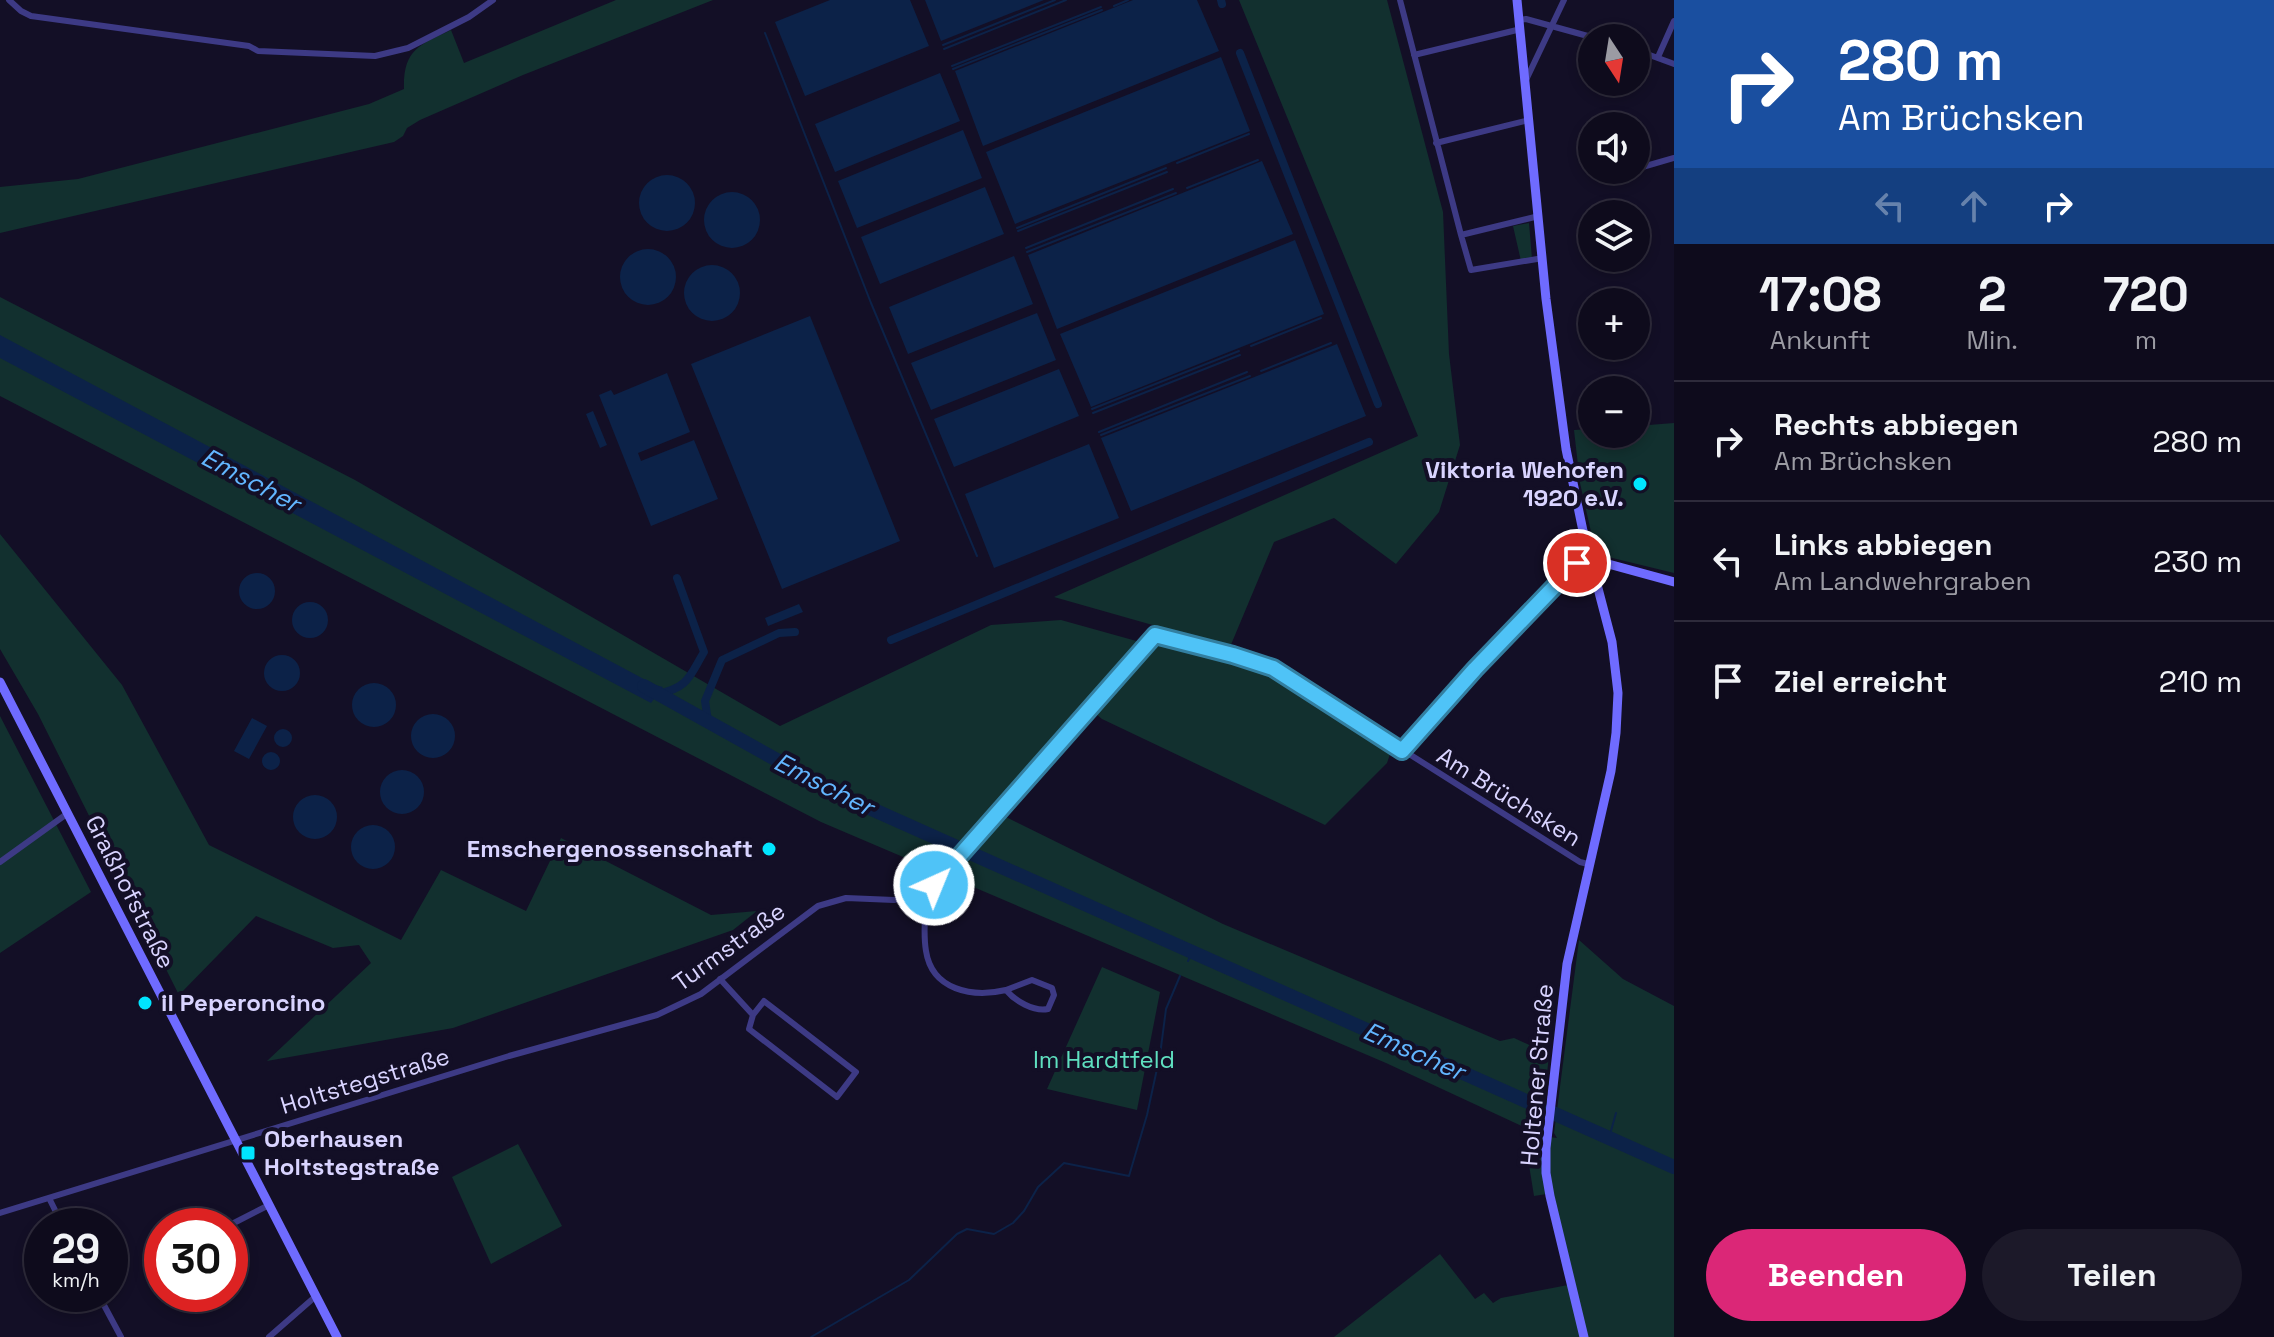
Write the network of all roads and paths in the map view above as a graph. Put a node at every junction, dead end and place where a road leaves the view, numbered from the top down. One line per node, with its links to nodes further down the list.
1 (9, 0): 2 (street)
2 (493, 0)
3 (1400, 0): 11 (street)
4 (1517, 0): 7 (main road, Holtener Straße)
5 (1564, 0): 8 (street)
6 (1674, 21): 12 (street)
7 (1521, 24): 8 (street); 11 (street); 14 (main road, Holtener Straße)
8 (1552, 25): 9 (street); 14 (street)
9 (1578, 33)
10 (1650, 54): 12 (street)
11 (1414, 55): 16 (street)
12 (1658, 57): 13 (street)
13 (1674, 64)
14 (1526, 80): 15 (main road, Holtener Straße)
15 (1530, 119): 16 (street); 19 (main road, Holtener Straße)
16 (1436, 143): 20 (street)
17 (1674, 158): 18 (street)
18 (1650, 165)
19 (1539, 216): 20 (street); 21 (main road, Holtener Straße)
20 (1461, 235): 21 (street)
21 (1543, 259): 22 (main road, Holtener Straße)
22 (1590, 559): 23 (main road); 25 (street); 28 (main road, Holtener Straße)
23 (1674, 582)
24 (0, 682): 26 (main road, Graßhofstraße)
25 (1402, 751): 28 (street, Am Brüchsken); 29 (street, Am Brüchsken)
26 (68, 813): 27 (street); 34 (main road, Graßhofstraße)
27 (0, 862)
28 (1588, 864): 45 (main road, Holtener Straße)
29 (923, 893): 30 (street, Turmstraße); 31 (street)
30 (720, 979): 32 (street); 33 (street, Turmstraße)
31 (1006, 990): 31 (street)
32 (753, 1015): 32 (street)
33 (509, 1056): 34 (street, Holtstegstraße)
34 (235, 1140): 35 (street, Holtstegstraße); 36 (main road, Graßhofstraße)
35 (49, 1198): 37 (street); 38 (street, Holtstegstraße)
36 (269, 1205): 39 (street); 40 (main road, Graßhofstraße)
37 (54, 1208)
38 (0, 1213)
39 (248, 1216)
40 (316, 1296): 43 (street); 44 (main road, Graßhofstraße)
41 (108, 1312): 42 (street)
42 (121, 1337)
43 (269, 1337)
44 (337, 1337)
45 (1584, 1337)

